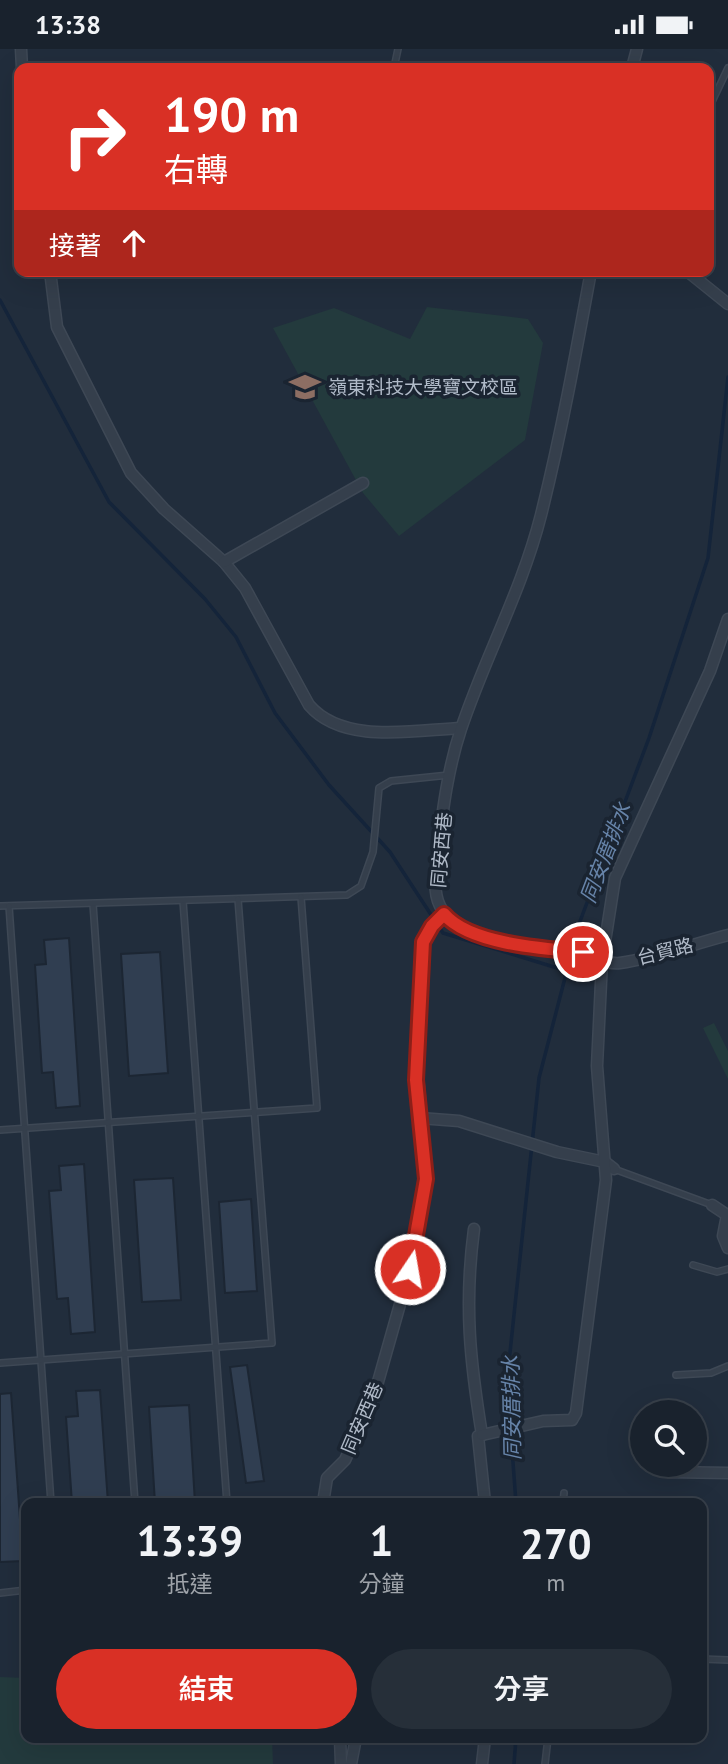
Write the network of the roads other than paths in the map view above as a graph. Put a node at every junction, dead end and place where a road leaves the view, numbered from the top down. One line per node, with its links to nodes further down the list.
1 (728, 68): 2 (lane)
2 (714, 97)
3 (52, 277): 8 (street)
4 (590, 277): 10 (street, 同安西巷)
5 (694, 277): 6 (street)
6 (728, 304)
7 (363, 483): 8 (street)
8 (224, 562): 10 (street)
9 (728, 619): 20 (street)
10 (461, 728): 11 (street, 同安西巷)
11 (449, 775): 12 (lane); 18 (street, 同安西巷)
12 (301, 897): 13 (lane); 21 (lane)
13 (238, 899): 14 (lane); 21 (lane)
14 (183, 901): 15 (lane); 22 (lane)
15 (93, 904): 17 (lane); 24 (lane)
16 (0, 906): 17 (lane)
17 (9, 906): 25 (lane)
18 (444, 914): 20 (street); 23 (street, 同安西巷)
19 (728, 935): 20 (street, 台貿路)
20 (602, 961): 27 (street)
21 (254, 1112): 22 (lane); 33 (lane)
22 (199, 1116): 24 (lane); 33 (lane)
23 (421, 1118): 27 (street); 46 (street, 同安西巷)
24 (108, 1122): 25 (lane); 34 (lane)
25 (23, 1129): 26 (lane); 35 (lane)
26 (0, 1130)
27 (610, 1165): 28 (lane); 39 (street)
28 (712, 1205): 30 (street)
29 (474, 1229): 39 (street)
30 (728, 1248)
31 (693, 1265): 32 (lane)
32 (728, 1269)
33 (215, 1347): 34 (lane); 45 (lane)
34 (124, 1354): 35 (lane); 44 (lane)
35 (41, 1360): 36 (lane); 43 (lane)
36 (0, 1363)
37 (728, 1366): 38 (lane)
38 (676, 1375)
39 (485, 1433): 47 (street)
40 (707, 1473): 41 (street)
41 (728, 1473)
42 (564, 1493): 48 (lane)
43 (51, 1498)
44 (135, 1498)
45 (227, 1498)
46 (324, 1498)
47 (484, 1498)
48 (564, 1498)
49 (21, 1591): 50 (lane)
50 (0, 1593)
51 (707, 1660): 52 (lane)
52 (728, 1660)
53 (340, 1743): 57 (street)
54 (355, 1743): 58 (street)
55 (484, 1743): 59 (street)
56 (547, 1743): 60 (lane)
57 (341, 1764)
58 (351, 1764)
59 (482, 1764)
60 (545, 1764)

